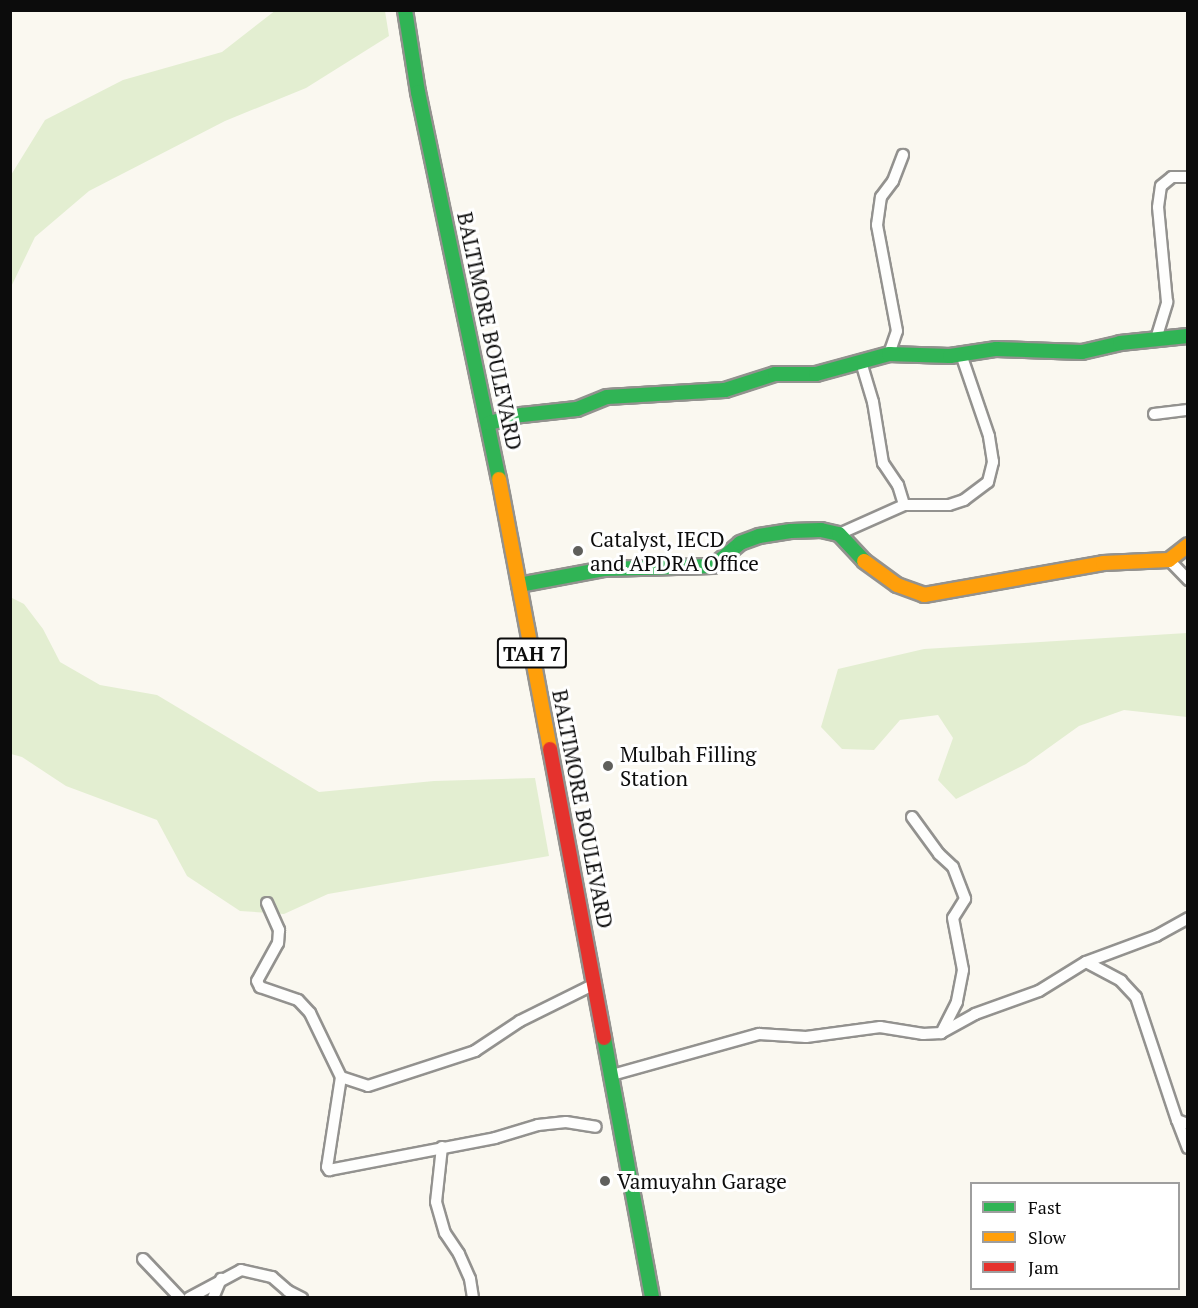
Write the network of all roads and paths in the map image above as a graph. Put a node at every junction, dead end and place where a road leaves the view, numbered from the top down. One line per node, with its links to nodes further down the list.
1 (405, 10): 11 (main road, BALTIMORE BOULEVARD / TAH 7)
2 (903, 155): 6 (street)
3 (1188, 177): 5 (street)
4 (1188, 336): 5 (main road)
5 (1156, 339): 7 (main road)
6 (890, 354): 7 (main road); 8 (main road)
7 (961, 354): 12 (street)
8 (861, 362): 11 (main road); 12 (street)
9 (1188, 410): 10 (street)
10 (1154, 414)
11 (489, 423): 17 (main road, BALTIMORE BOULEVARD / TAH 7)
12 (904, 505): 13 (street)
13 (839, 534): 15 (main road); 17 (main road)
14 (1188, 545): 15 (main road)
15 (1169, 560): 16 (street)
16 (1188, 580)
17 (519, 585): 22 (main road, BALTIMORE BOULEVARD / TAH 7)
18 (912, 817): 23 (street)
19 (267, 903): 25 (street)
20 (1188, 918): 21 (street)
21 (1086, 962): 23 (street); 26 (street)
22 (595, 984): 24 (main road, BALTIMORE BOULEVARD / TAH 7); 25 (street)
23 (941, 1033): 24 (street)
24 (612, 1075): 37 (main road, BALTIMORE BOULEVARD / TAH 7)
25 (341, 1077): 28 (street)
26 (1182, 1122): 29 (street)
27 (597, 1127): 28 (street)
28 (442, 1147): 36 (street)
29 (1188, 1148)
30 (143, 1259): 32 (street)
31 (221, 1279): 33 (street); 34 (street); 35 (street)
32 (179, 1296)
33 (189, 1298)
34 (213, 1298)
35 (302, 1298)
36 (473, 1298)
37 (652, 1298)

